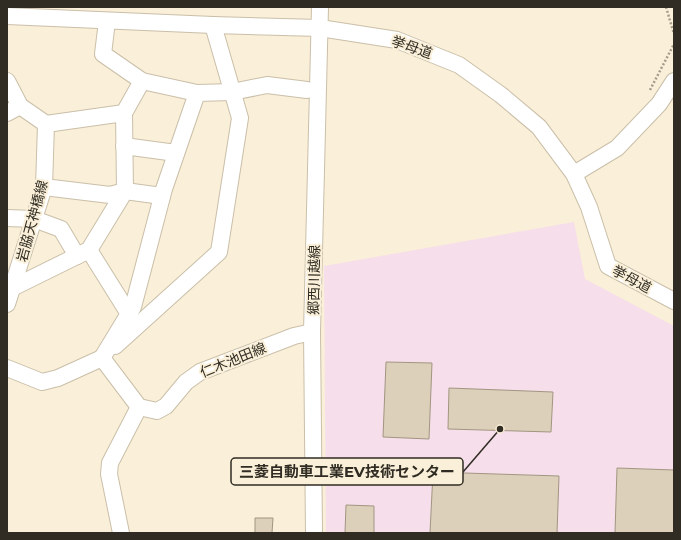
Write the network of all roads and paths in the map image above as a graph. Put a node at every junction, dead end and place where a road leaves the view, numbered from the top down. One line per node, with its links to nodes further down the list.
1 (320, 7): 6 (street, 郷西川越線)
2 (666, 7): 7 (path)
3 (7, 16): 4 (street, 挙母道)
4 (107, 20): 5 (street, 挙母道); 9 (street)
5 (213, 25): 6 (street, 挙母道); 12 (street)
6 (320, 28): 19 (street, 挙母道); 30 (street, 郷西川越線)
7 (674, 34)
8 (7, 81): 14 (street)
9 (142, 81): 13 (street); 15 (street)
10 (674, 81): 19 (street)
11 (307, 90): 12 (street)
12 (232, 92): 13 (street); 31 (street)
13 (197, 93): 18 (street)
14 (14, 110): 16 (street)
15 (124, 113): 16 (street); 17 (street)
16 (46, 124): 20 (street, 岩脇天神橋線)
17 (124, 146): 18 (street); 21 (street)
18 (176, 153): 22 (street)
19 (574, 174): 27 (street, 挙母道)
20 (44, 187): 21 (street); 24 (street, 岩脇天神橋線)
21 (125, 191): 22 (street); 25 (street)
22 (162, 196): 29 (street)
23 (7, 218): 24 (street)
24 (34, 219): 25 (street); 26 (street, 岩脇天神橋線)
25 (83, 253): 26 (street); 29 (street)
26 (12, 288): 28 (street, 岩脇天神橋線)
27 (674, 301)
28 (7, 304)
29 (129, 314): 31 (street)
30 (312, 332): 33 (street, 仁木池田線); 35 (street, 郷西川越線)
31 (102, 358): 32 (street); 33 (street)
32 (7, 368)
33 (139, 407): 34 (street)
34 (121, 533)
35 (314, 533)

